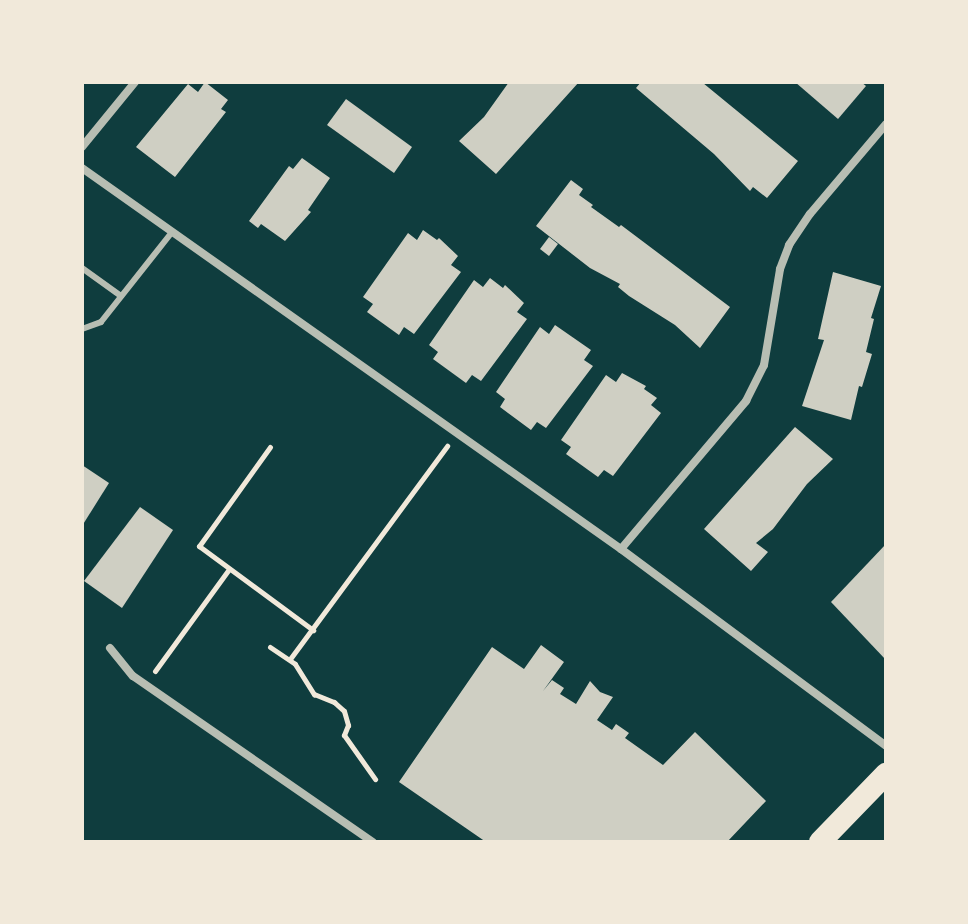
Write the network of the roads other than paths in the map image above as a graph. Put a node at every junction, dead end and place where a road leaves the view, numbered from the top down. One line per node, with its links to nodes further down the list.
1 (135, 82): 3 (street)
2 (886, 124): 9 (street)
3 (82, 147)
4 (82, 168): 5 (street)
5 (172, 232): 7 (lane); 9 (street)
6 (82, 268): 7 (lane)
7 (121, 296): 8 (lane)
8 (82, 329)
9 (621, 549): 11 (street)
10 (110, 648): 13 (street)
11 (886, 746)
12 (886, 774): 14 (highway)
13 (373, 842)
14 (820, 842)

